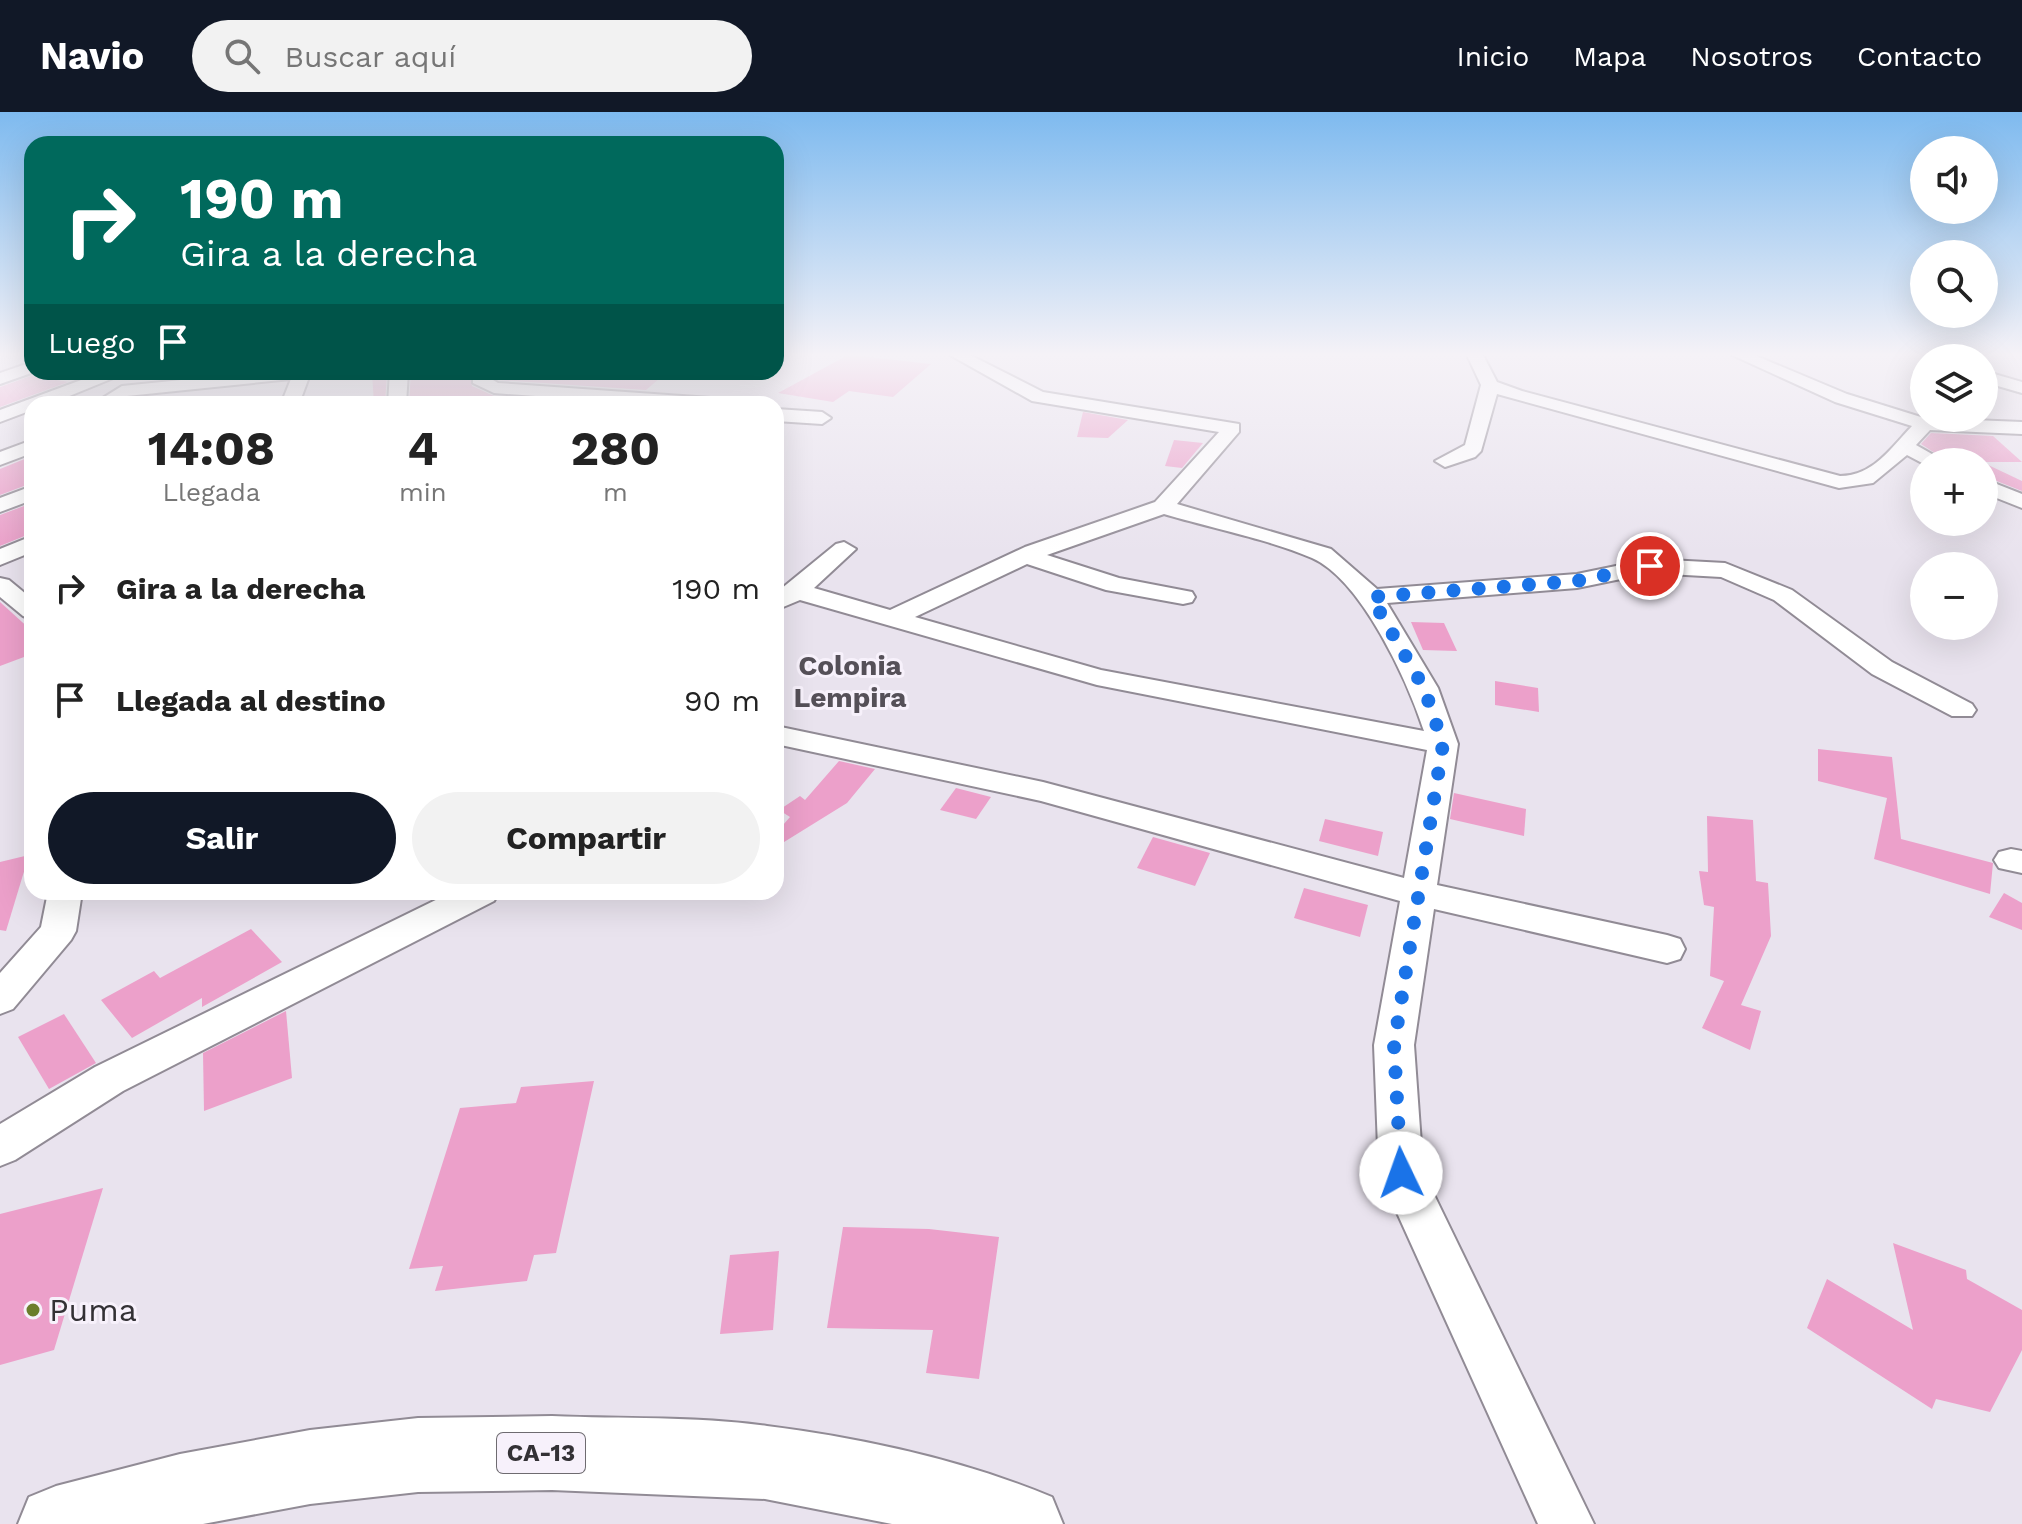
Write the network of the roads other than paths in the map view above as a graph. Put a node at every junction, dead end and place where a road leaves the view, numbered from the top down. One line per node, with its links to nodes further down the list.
1 (1188, 421): 16 (street)
2 (1481, 421): 11 (street)
3 (1612, 421): 7 (street)
4 (1998, 427): 5 (street)
5 (2022, 428)
6 (1918, 432): 7 (street)
7 (1906, 447): 9 (street)
8 (24, 449): 10 (street)
9 (1910, 449)
10 (0, 459)
11 (1445, 461)
12 (1998, 491): 14 (street)
13 (24, 496): 15 (street)
14 (2022, 502)
15 (0, 506)
16 (1163, 507): 19 (street); 24 (street)
17 (24, 547): 20 (street)
18 (844, 549): 22 (street)
19 (1026, 556): 23 (street); 26 (street)
20 (0, 558)
21 (0, 585): 25 (street)
22 (787, 597): 26 (street)
23 (1183, 597)
24 (1371, 597): 27 (street); 29 (street)
25 (24, 604)
26 (892, 618): 29 (street)
27 (1962, 710)
28 (784, 737): 30 (street)
29 (1443, 744): 30 (street)
30 (1420, 894): 33 (street); 38 (street)
31 (64, 900): 34 (street)
32 (466, 900): 35 (street)
33 (1667, 949)
34 (0, 999)
35 (0, 1147)
36 (56, 1524): 37 (main road, CA-13)
37 (1025, 1524)
38 (1566, 1524)

